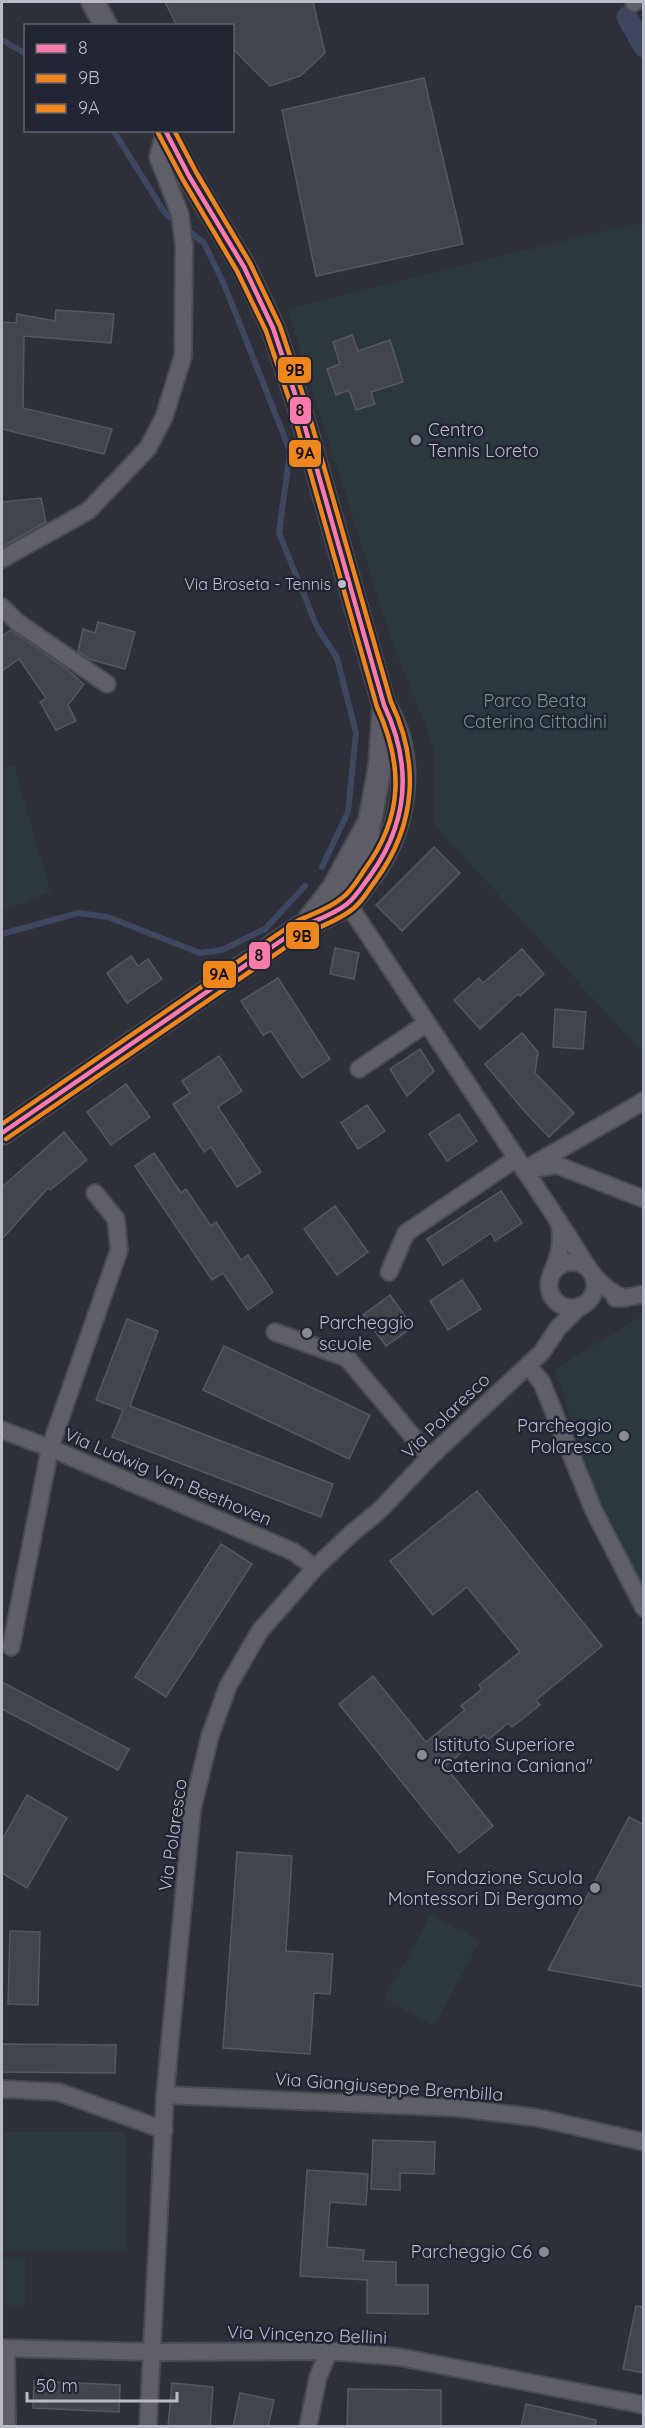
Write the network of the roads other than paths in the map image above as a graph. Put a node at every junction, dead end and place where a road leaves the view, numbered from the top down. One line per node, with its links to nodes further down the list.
1 (93, 2): 2 (street)
2 (105, 24)
3 (165, 132): 5 (street)
4 (166, 132): 8 (street)
5 (2, 558)
6 (2, 607): 7 (street)
7 (107, 684)
8 (384, 705): 9 (street); 9 (street)
9 (340, 896): 10 (street); 13 (street)
10 (427, 1023): 11 (street); 14 (street)
11 (359, 1069)
12 (644, 1101): 14 (street)
13 (2, 1133)
14 (521, 1164): 16 (street); 17 (street); 18 (street)
15 (95, 1193): 29 (street)
16 (644, 1199)
17 (559, 1222): 19 (street); 20 (street)
18 (389, 1272)
19 (552, 1273): 20 (street); 21 (street)
20 (592, 1273): 23 (street); 24 (street, Via Polaresco)
21 (549, 1290): 24 (street); 26 (street)
22 (644, 1294): 23 (street)
23 (626, 1298): 24 (street)
24 (581, 1306): 26 (street, Via Polaresco)
25 (275, 1332): 30 (street)
26 (548, 1344): 27 (street, Via Polaresco)
27 (528, 1365): 30 (street, Via Polaresco); 32 (street)
28 (2, 1430): 29 (street, Via Ludwig Van Beethoven)
29 (50, 1448): 31 (street, Via Ludwig Van Beethoven); 33 (street)
30 (430, 1457): 31 (street, Via Polaresco)
31 (315, 1568): 35 (street, Via Polaresco)
32 (644, 1608)
33 (10, 1647)
34 (2, 2089): 36 (street)
35 (165, 2094): 36 (street, Via Polaresco); 37 (street, Via Giangiuseppe Brembilla)
36 (164, 2130): 40 (street, Via Polaresco)
37 (644, 2142)
38 (4, 2348): 40 (street, Via Vincenzo Bellini); 42 (street)
39 (329, 2351): 40 (street, Via Vincenzo Bellini); 41 (street, Via Vincenzo Bellini); 44 (street)
40 (153, 2352): 43 (street, Via Polaresco)
41 (644, 2405)
42 (7, 2427)
43 (148, 2427)
44 (308, 2427)

